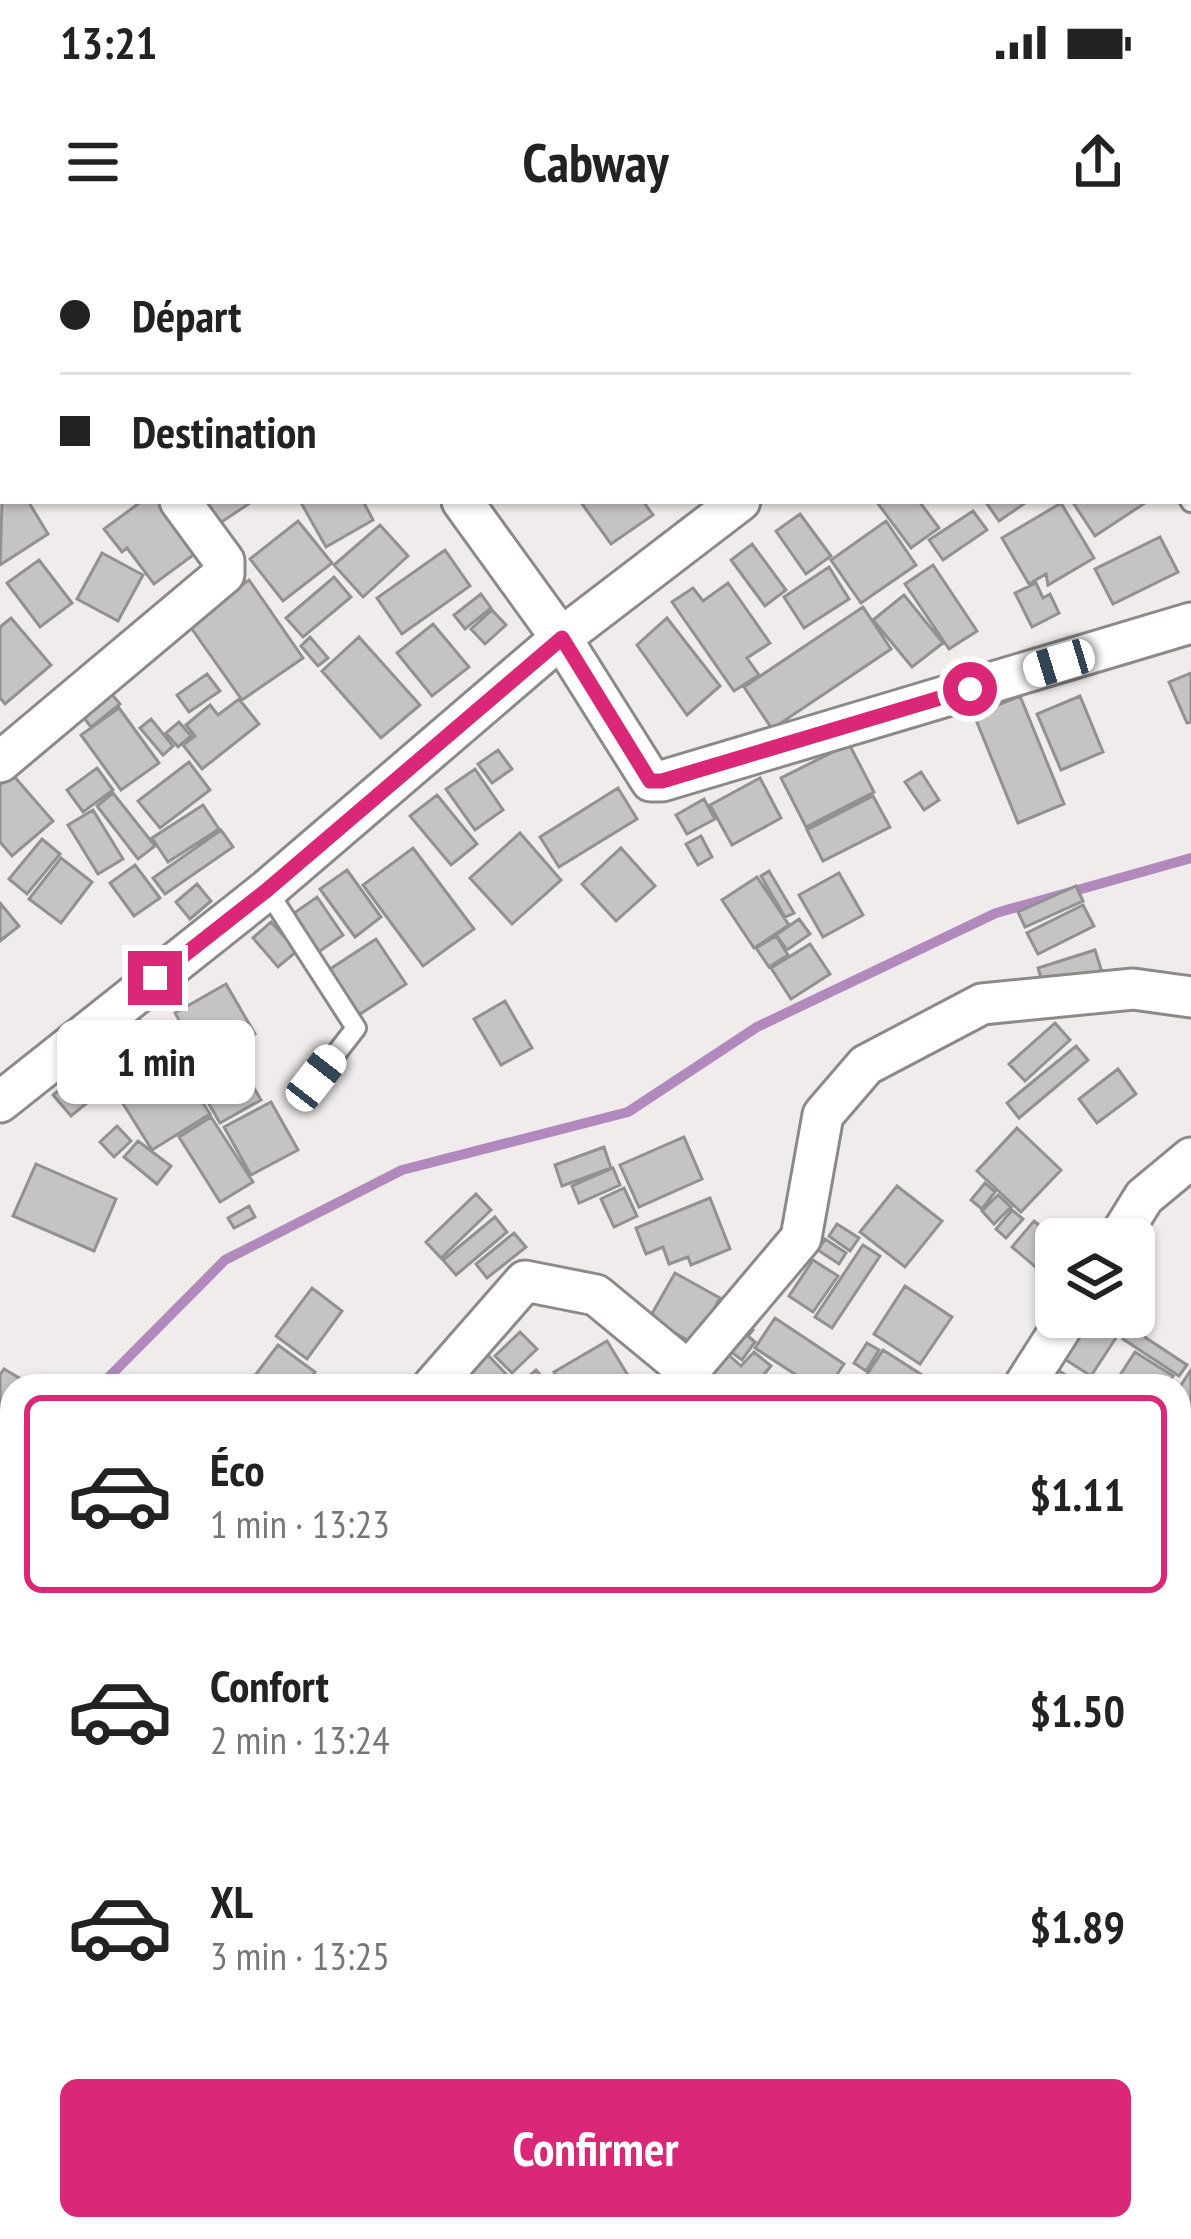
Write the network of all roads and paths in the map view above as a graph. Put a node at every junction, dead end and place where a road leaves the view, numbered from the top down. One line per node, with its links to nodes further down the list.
1 (182, 504): 6 (street)
2 (464, 504): 5 (street)
3 (736, 504): 5 (street)
4 (1191, 623): 5 (street)
5 (562, 638): 7 (street)
6 (0, 762)
7 (267, 890): 9 (lane); 10 (street)
8 (1191, 997): 16 (street)
9 (316, 1078)
10 (0, 1102)
11 (1191, 1158): 12 (street)
12 (1131, 1218)
13 (1055, 1338): 17 (street)
14 (444, 1374): 15 (street)
15 (678, 1374)
16 (685, 1374)
17 (1032, 1374)

